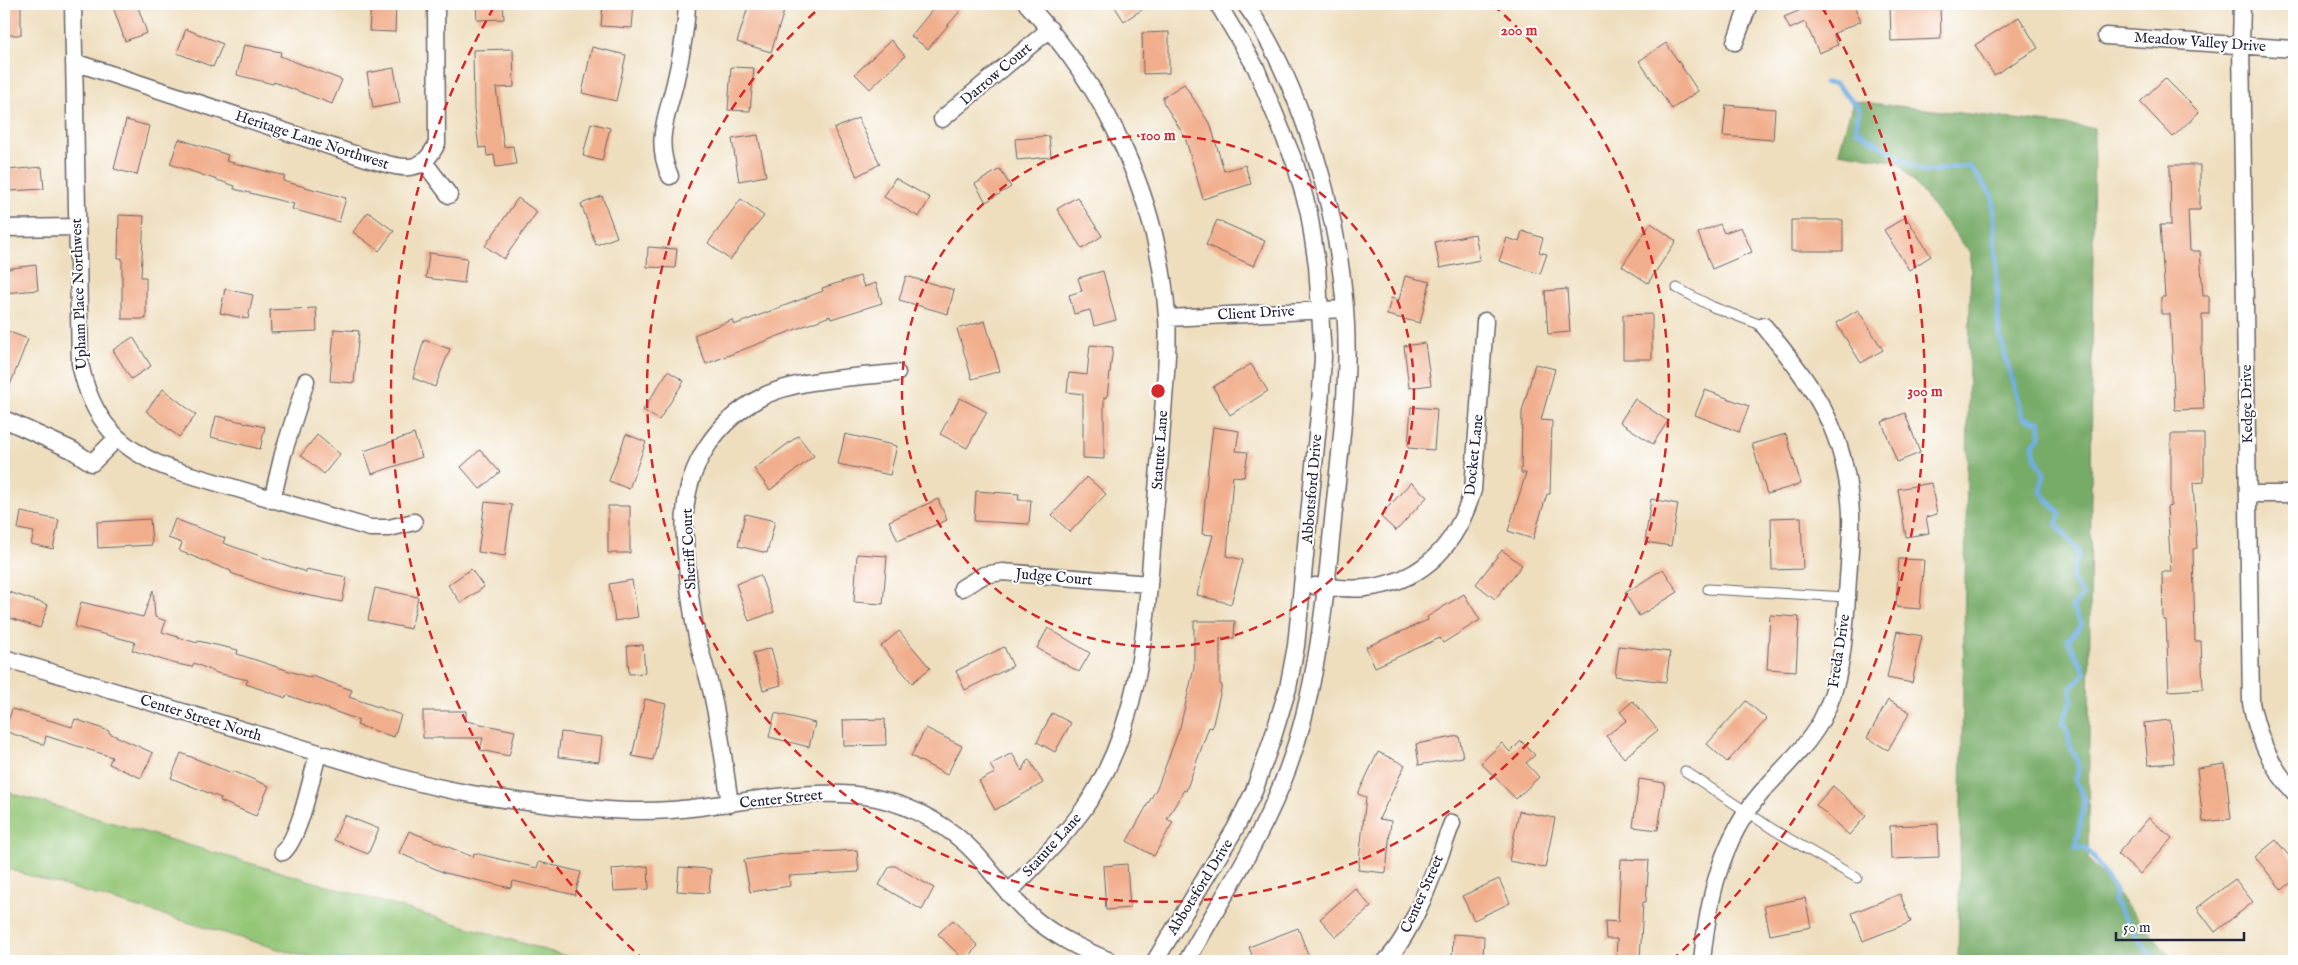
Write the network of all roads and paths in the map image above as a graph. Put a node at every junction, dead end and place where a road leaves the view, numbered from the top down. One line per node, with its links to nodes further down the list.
1 (73, 4): 14 (street, Upham Place Northwest)
2 (436, 4): 16 (street)
3 (687, 4): 17 (street)
4 (1027, 4): 9 (street, Statute Lane)
5 (1218, 4): 23 (street, Abbotsford Drive)
6 (1245, 4): 22 (street, Abbotsford Drive)
7 (1749, 4): 11 (street)
8 (2242, 4): 12 (street, Kedge Drive)
9 (1050, 29): 15 (street, Darrow Court); 24 (street, Statute Lane)
10 (2106, 36): 12 (street, Meadow Valley Drive)
11 (1735, 42)
12 (2241, 44): 13 (street, Meadow Valley Drive); 31 (street, Kedge Drive)
13 (2294, 49)
14 (74, 62): 16 (street, Heritage Lane Northwest); 19 (street, Upham Place Northwest)
15 (942, 119)
16 (424, 162): 18 (street)
17 (670, 176)
18 (448, 195)
19 (76, 227): 20 (street); 30 (street, Upham Place Northwest)
20 (4, 228)
21 (1677, 288): 26 (lane)
22 (1345, 309): 23 (street, Client Drive); 37 (street, Abbotsford Drive)
23 (1320, 310): 24 (street, Client Drive); 36 (street, Abbotsford Drive)
24 (1168, 318): 35 (street, Statute Lane)
25 (1485, 321): 37 (street, Docket Lane)
26 (1764, 326): 40 (street, Freda Drive)
27 (897, 373): 46 (street, Sheriff Court)
28 (306, 380): 33 (street)
29 (4, 419): 30 (street)
30 (117, 438): 33 (street, Upham Place Northwest)
31 (2249, 494): 32 (street); 45 (street, Kedge Drive)
32 (2294, 494)
33 (272, 500): 34 (street, Upham Place Northwest)
34 (414, 522)
35 (1149, 584): 38 (street, Judge Court); 51 (street, Statute Lane)
36 (1303, 585): 37 (street, Docket Lane); 53 (street, Abbotsford Drive)
37 (1326, 586): 54 (street, Abbotsford Drive)
38 (962, 588)
39 (1708, 590): 40 (lane)
40 (1847, 597): 47 (street, Freda Drive)
41 (4, 658): 42 (street, Center Street North)
42 (318, 754): 44 (street, Center Street North); 49 (street)
43 (1685, 771): 47 (lane)
44 (398, 777): 46 (street, Center Street)
45 (2294, 792)
46 (730, 804): 51 (street, Center Street)
47 (1746, 813): 50 (lane); 56 (street, Freda Drive)
48 (1452, 824): 55 (street, Center Street)
49 (283, 852)
50 (1857, 878)
51 (1008, 892): 52 (street, Center Street)
52 (1110, 961)
53 (1155, 961)
54 (1188, 961)
55 (1386, 961)
56 (1702, 961)

